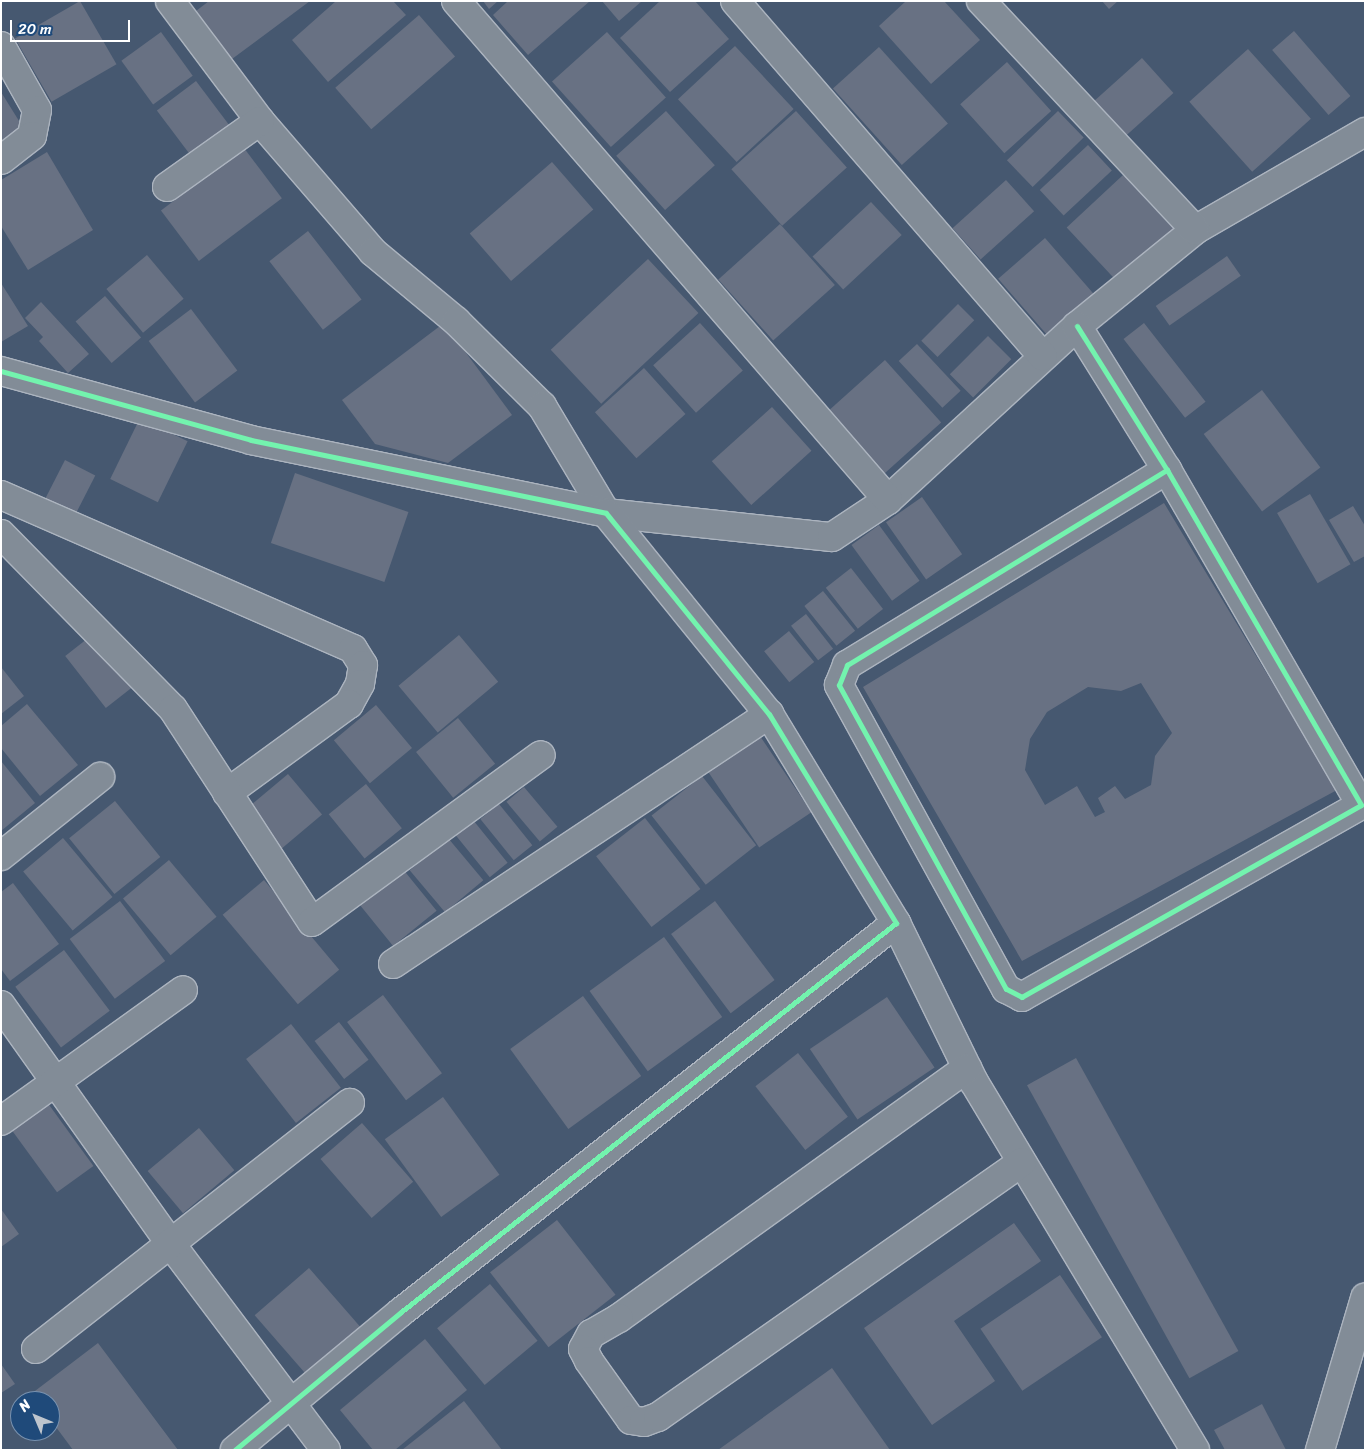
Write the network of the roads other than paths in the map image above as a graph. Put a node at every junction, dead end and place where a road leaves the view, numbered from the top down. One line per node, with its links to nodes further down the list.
1 (170, 1): 6 (street)
2 (456, 1): 16 (street)
3 (735, 1): 12 (street)
4 (981, 1): 10 (street)
5 (1, 46): 8 (street)
6 (260, 121): 9 (street); 17 (street)
7 (1365, 132): 10 (street)
8 (1, 160)
9 (167, 187)
10 (1195, 230): 11 (street)
11 (1077, 326): 12 (street); 14 (street)
12 (1043, 356): 16 (street)
13 (1, 371): 17 (street)
14 (1167, 470): 23 (street); 23 (street)
15 (1, 495): 22 (street)
16 (888, 500): 17 (street)
17 (606, 514): 19 (street)
18 (1, 534): 22 (street)
19 (769, 714): 25 (street); 26 (street)
20 (541, 755): 22 (street)
21 (100, 777): 24 (street)
22 (227, 793)
23 (1363, 806)
24 (1, 856)
25 (896, 923): 29 (street); 37 (street)
26 (393, 964)
27 (183, 990): 30 (street)
28 (1, 1005): 30 (street)
29 (967, 1068): 33 (street); 33 (street)
30 (54, 1083): 32 (street); 34 (street)
31 (350, 1103): 34 (street)
32 (1, 1121)
33 (1022, 1162): 40 (street)
34 (170, 1243): 36 (street); 37 (street)
35 (1365, 1298): 41 (street)
36 (36, 1349)
37 (293, 1404): 38 (street); 39 (street)
38 (235, 1450)
39 (326, 1450)
40 (1195, 1450)
41 (1320, 1450)

